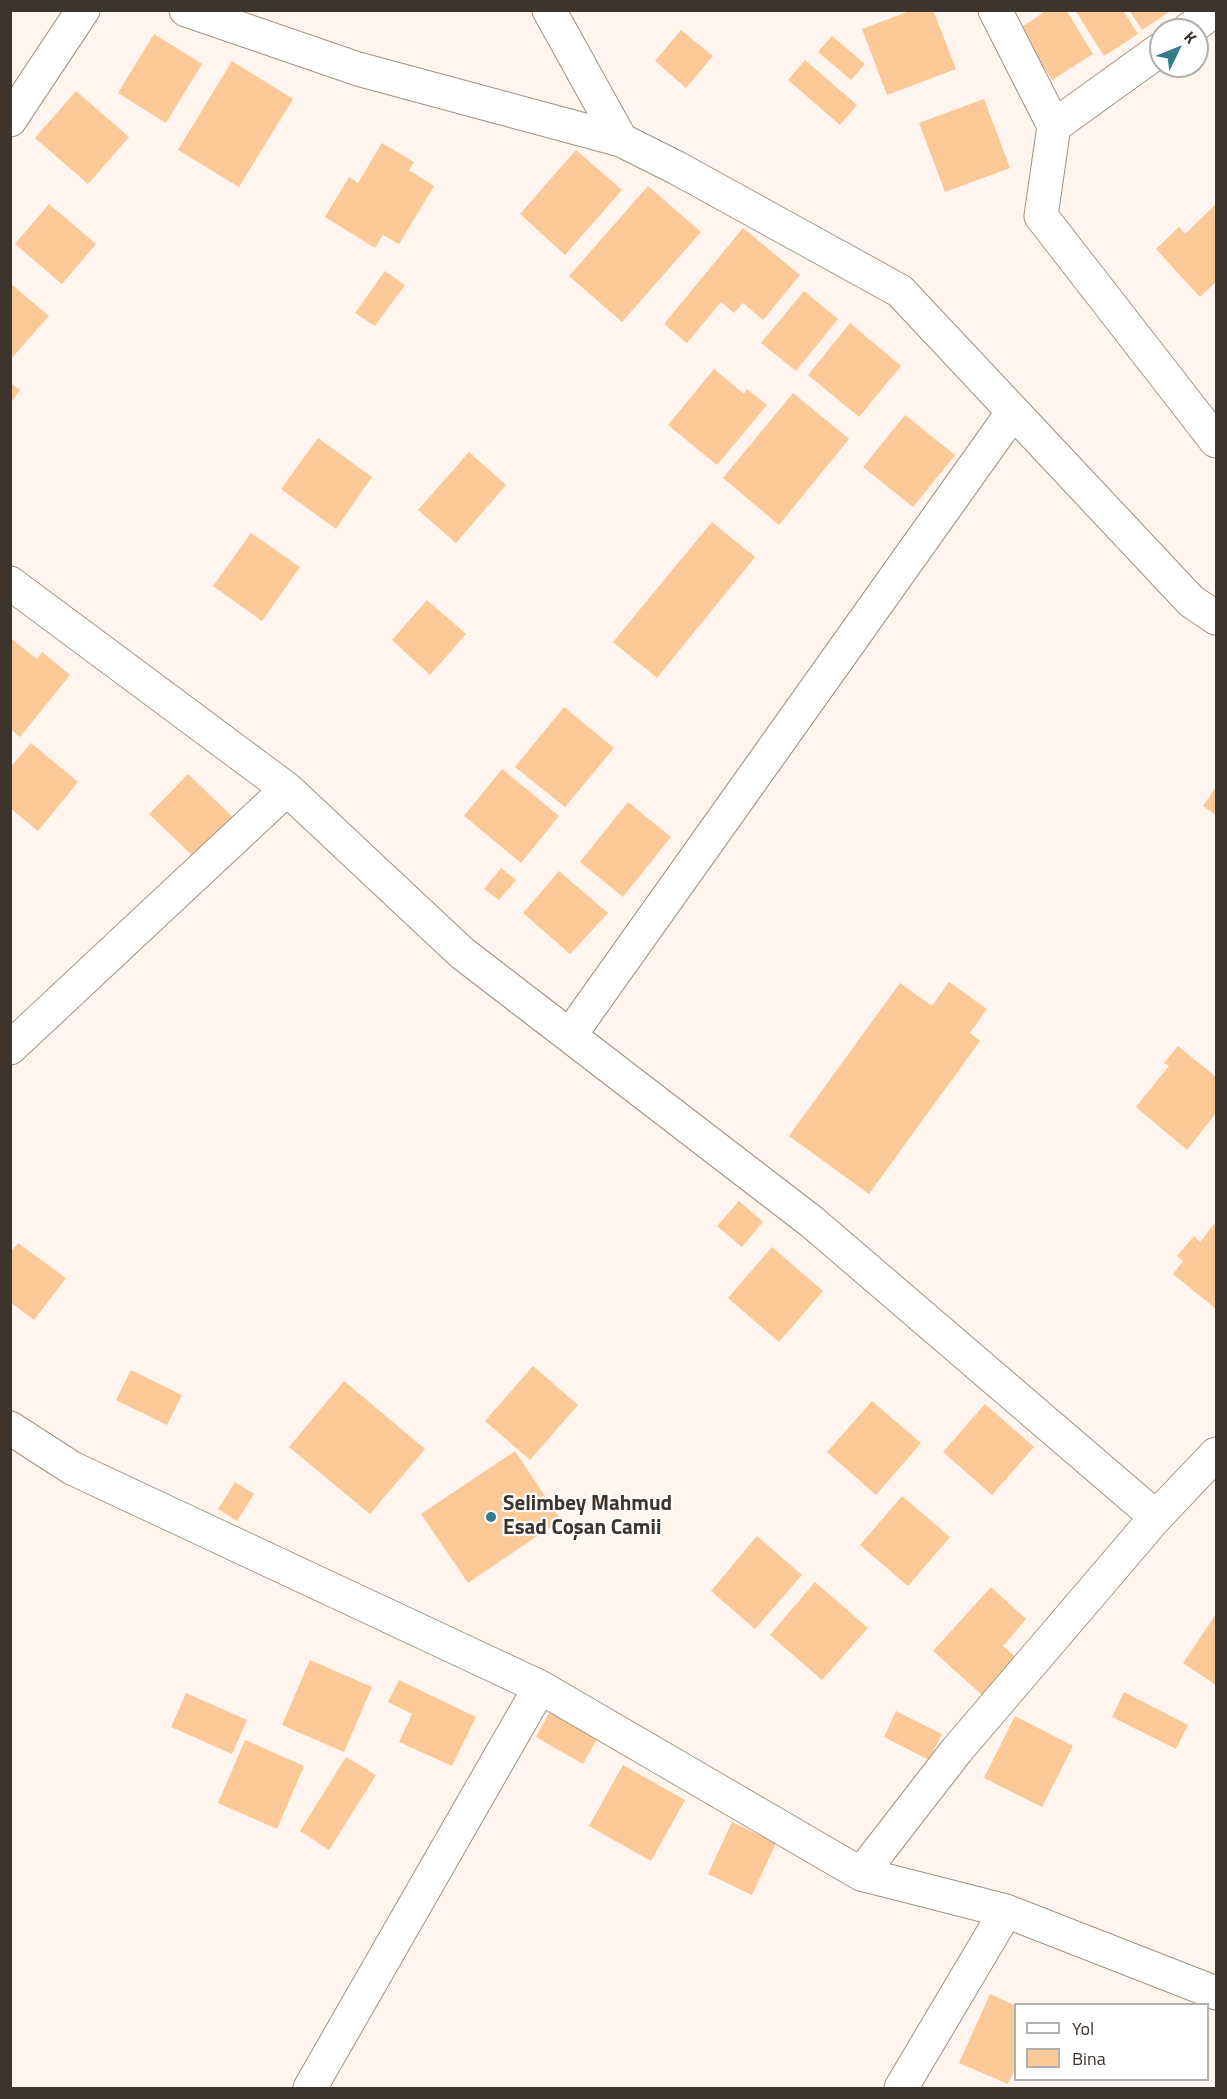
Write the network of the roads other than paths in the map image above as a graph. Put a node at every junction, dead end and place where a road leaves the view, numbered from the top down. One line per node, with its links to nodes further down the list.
1 (83, 10): 6 (street)
2 (186, 10): 8 (street)
3 (549, 10): 8 (street)
4 (995, 10): 7 (street)
5 (1149, 58): 7 (street)
6 (10, 120)
7 (1054, 126): 10 (street)
8 (621, 140): 9 (street)
9 (1013, 412): 12 (street); 14 (street)
10 (1216, 441)
11 (10, 583): 13 (street)
12 (1216, 618)
13 (287, 789): 14 (street); 15 (street)
14 (570, 1035): 18 (street)
15 (10, 1048)
16 (10, 1428): 19 (street)
17 (1216, 1454): 18 (street)
18 (1156, 1517): 20 (street)
19 (540, 1687): 20 (street); 23 (street)
20 (861, 1874): 21 (street)
21 (1006, 1911): 22 (street); 24 (street)
22 (1216, 1994)
23 (310, 2088)
24 (901, 2088)

